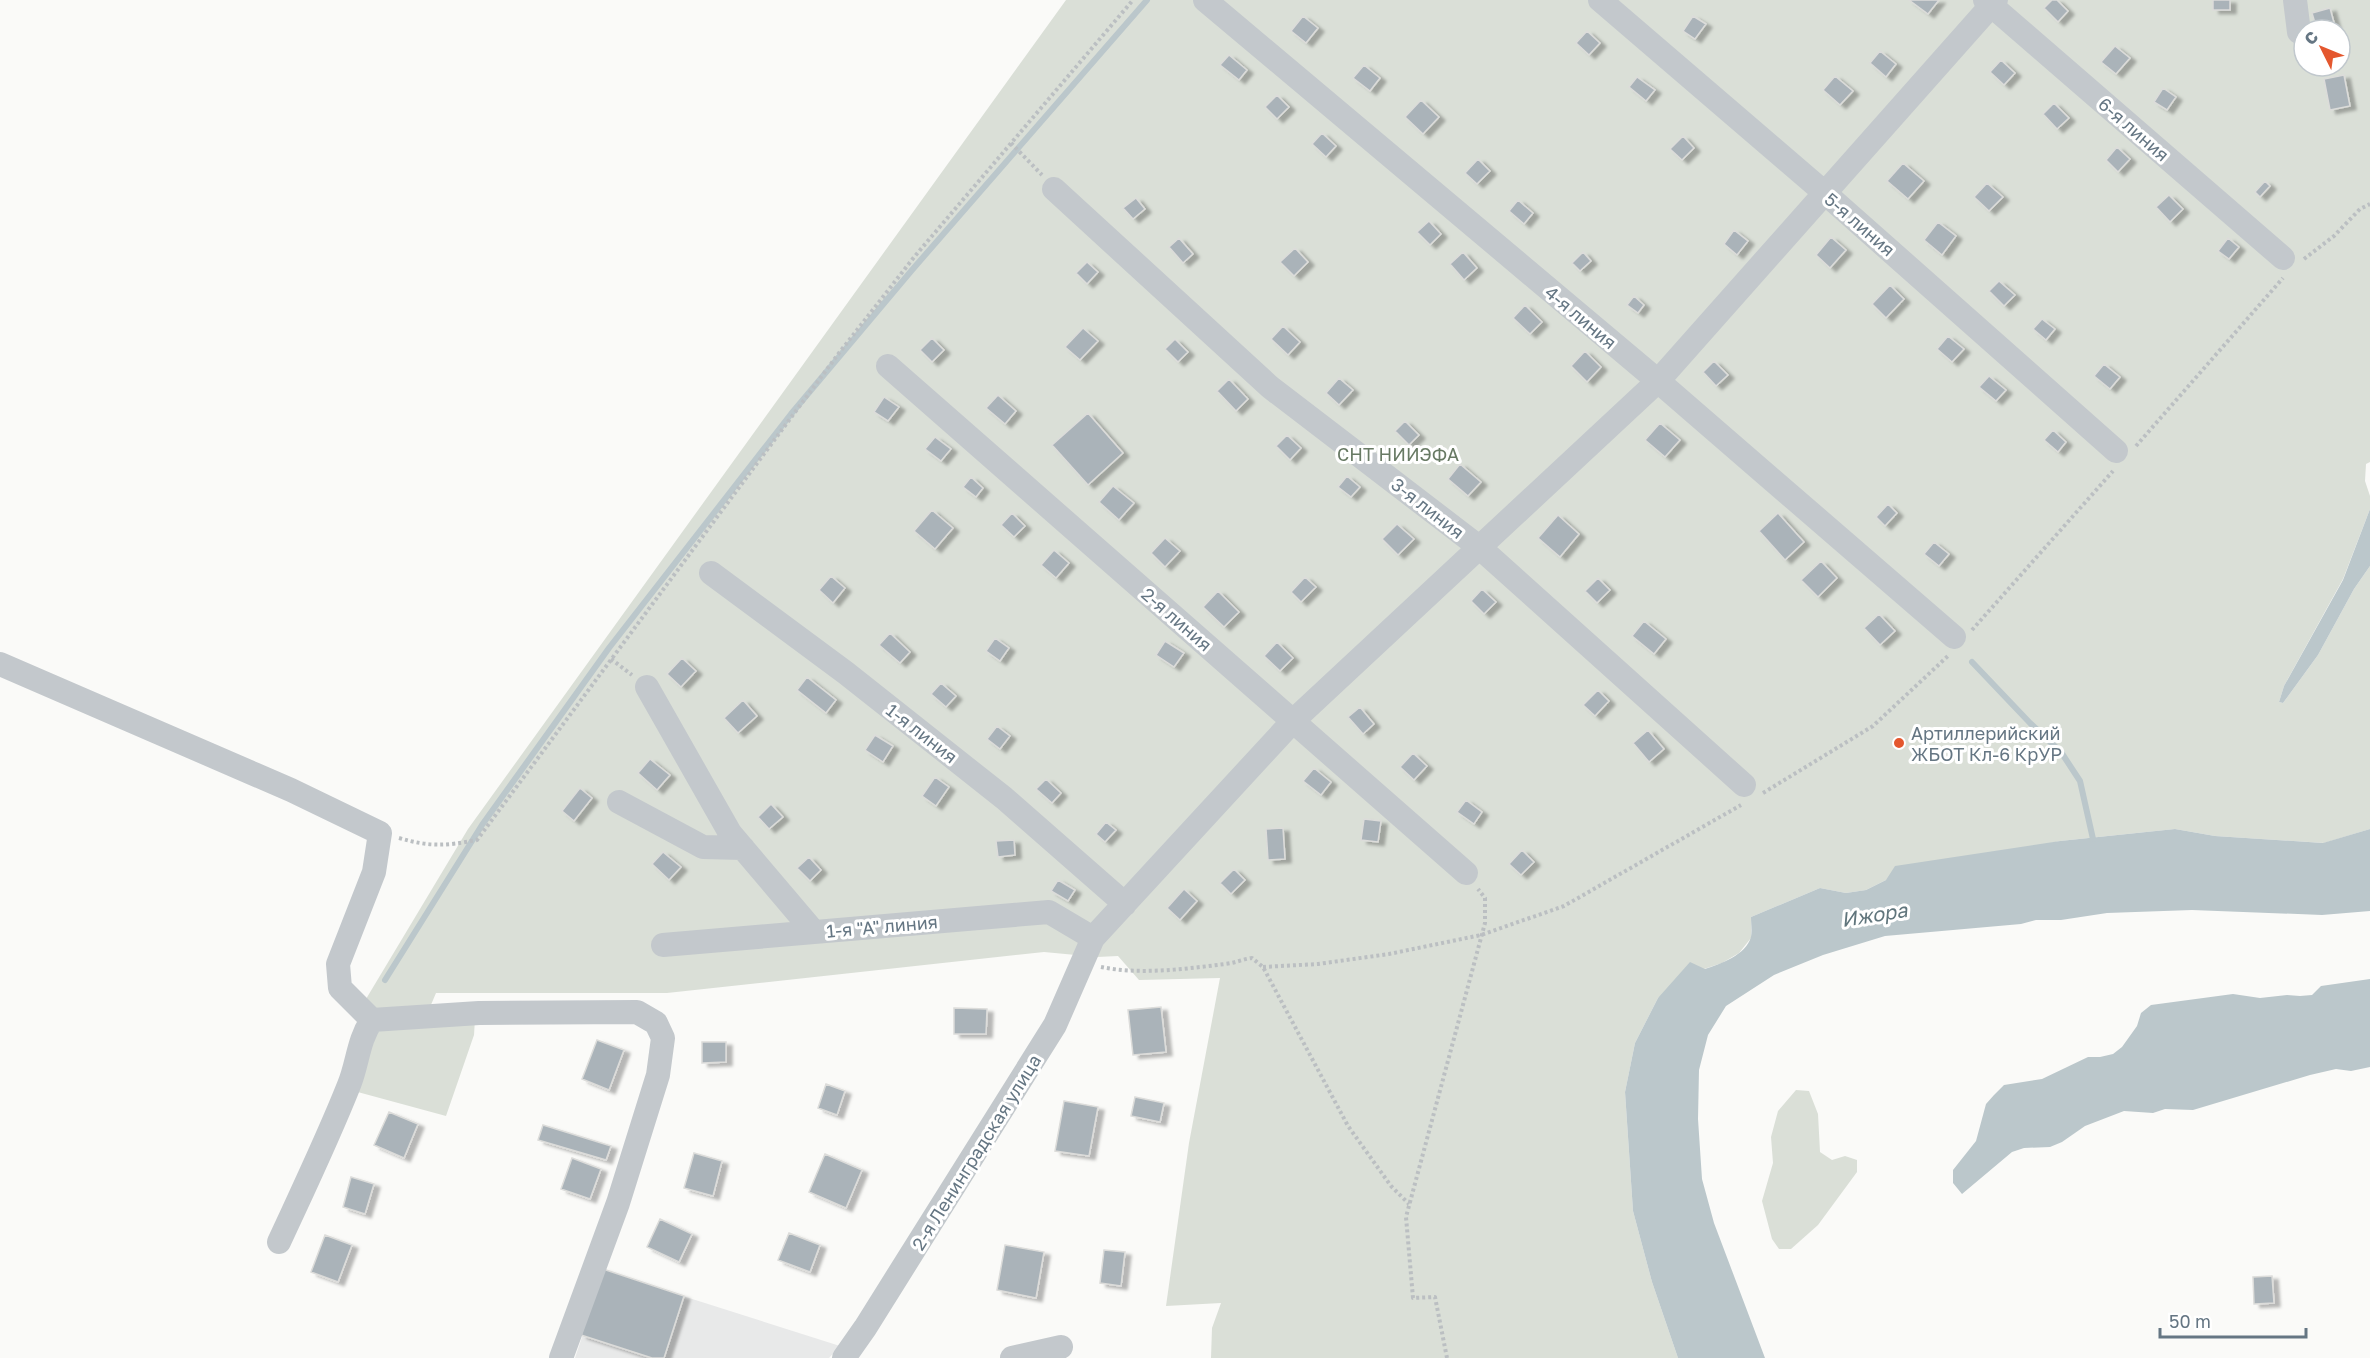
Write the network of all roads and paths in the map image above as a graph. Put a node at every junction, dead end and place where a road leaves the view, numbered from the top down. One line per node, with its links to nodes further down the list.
1 (1133, 0): 7 (path)
2 (1205, 0): 13 (street, 4-я линия)
3 (1600, 0): 9 (street, 5-я линия)
4 (2295, 0): 6 (street)
5 (1991, 2): 9 (street, 2-я Ленинградская улица); 11 (street, 6-я линия)
6 (2297, 18)
7 (1011, 143): 8 (path); 23 (path)
8 (1054, 189): 15 (street, 3-я линия)
9 (1826, 194): 13 (street, 2-я Ленинградская улица); 14 (street, 5-я линия)
10 (2370, 204): 11 (path)
11 (2290, 265): 14 (path)
12 (888, 366): 20 (street, 2-я линия)
13 (1658, 381): 15 (street, 2-я Ленинградская улица); 17 (street, 4-я линия)
14 (2122, 456): 17 (path)
15 (1479, 547): 20 (street, 2-я Ленинградская улица); 21 (street, 3-я линия)
16 (711, 573): 26 (street, 1-я линия)
17 (1959, 640): 21 (path)
18 (0, 664): 23 (street)
19 (647, 687): 24 (street)
20 (1294, 720): 25 (street, 2-я линия); 26 (street, 2-я Ленинградская улица)
21 (1750, 794): 28 (path)
22 (619, 802): 24 (street)
23 (381, 833): 33 (street)
24 (742, 848): 27 (street)
25 (1466, 873): 28 (path)
26 (1125, 904): 29 (street, 2-я Ленинградская улица)
27 (814, 932): 29 (street, 1-я "А" линия); 30 (street, 1-я "А" линия)
28 (1481, 935): 32 (path); 34 (path)
29 (1093, 938): 31 (street, 2-я Ленинградская улица)
30 (663, 945)
31 (1082, 963): 32 (path); 38 (street, 2-я Ленинградская улица)
32 (1263, 967): 34 (path)
33 (372, 1020): 35 (street); 37 (street)
34 (1409, 1204): 40 (path)
35 (279, 1242)
36 (1061, 1347): 39 (street)
37 (561, 1358)
38 (844, 1358)
39 (1012, 1358)
40 (1447, 1358)

